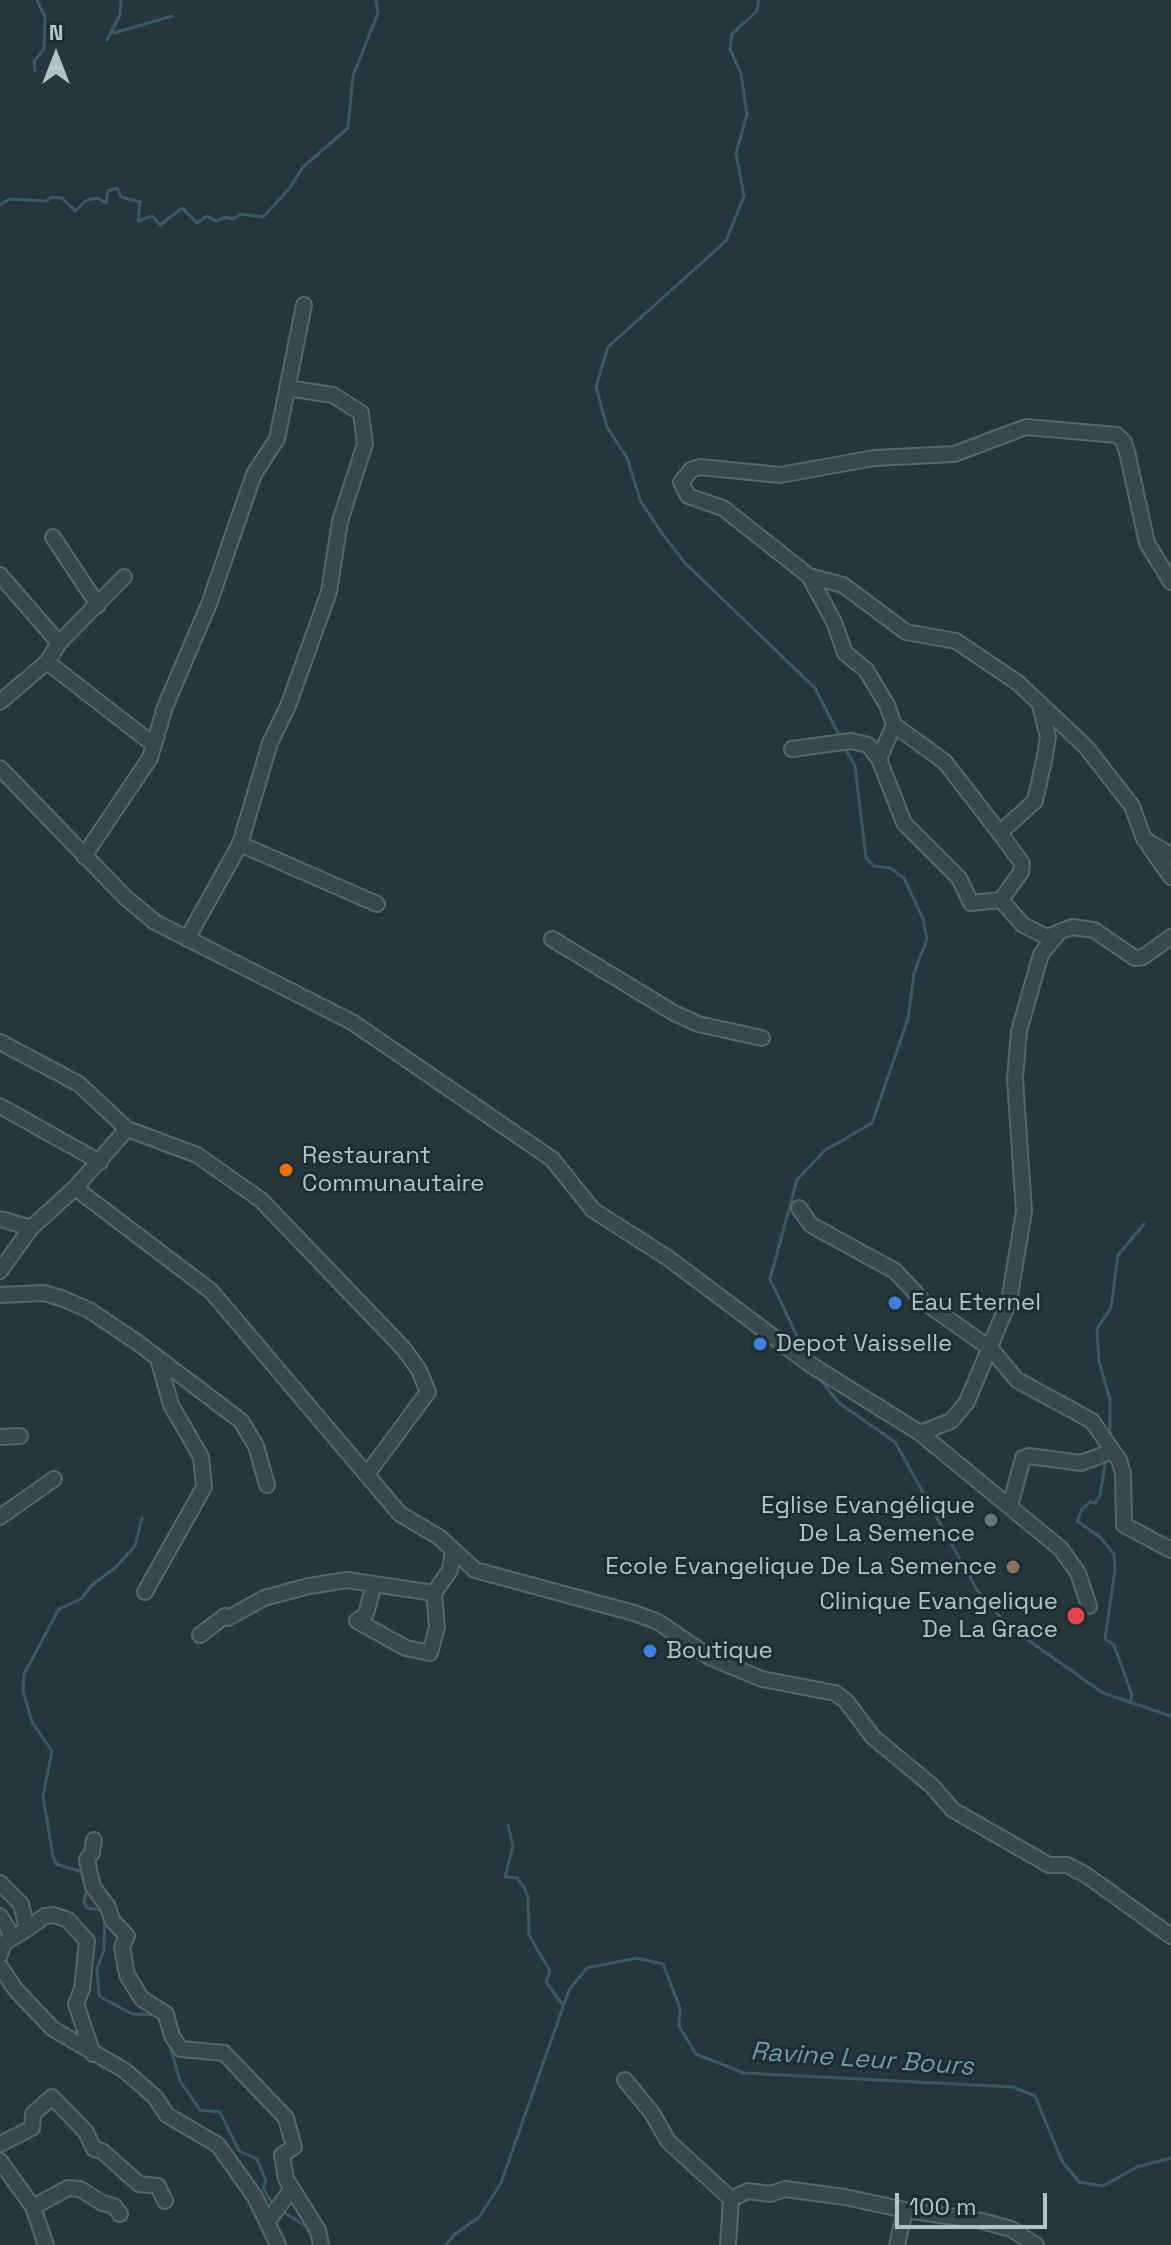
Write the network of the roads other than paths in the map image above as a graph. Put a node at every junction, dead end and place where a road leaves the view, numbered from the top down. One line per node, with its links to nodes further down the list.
1 (304, 305): 2 (street)
2 (287, 388): 14 (street); 20 (street)
3 (53, 537): 8 (street)
4 (0, 575): 9 (street)
5 (809, 576): 7 (street); 11 (street); 13 (street)
6 (124, 577): 8 (street)
7 (1171, 582)
8 (98, 605): 9 (street)
9 (59, 643): 10 (street)
10 (47, 662): 12 (street); 14 (street)
11 (1039, 701): 18 (street); 19 (street)
12 (0, 702)
13 (894, 725): 16 (street); 18 (street)
14 (154, 745): 22 (street)
15 (792, 749): 16 (street)
16 (879, 759): 24 (street)
17 (0, 768): 22 (street)
18 (1002, 836): 24 (street)
19 (1144, 839): 21 (street); 23 (street)
20 (240, 844): 25 (street); 28 (street)
21 (1171, 855)
22 (84, 856): 28 (street)
23 (1171, 877)
24 (1001, 900): 26 (street)
25 (377, 904)
26 (1057, 935): 27 (street); 41 (street)
27 (1171, 937)
28 (187, 939): 43 (street)
29 (552, 939): 30 (street)
30 (762, 1038)
31 (0, 1042): 33 (street)
32 (0, 1106): 34 (street)
33 (127, 1129): 34 (street); 47 (street)
34 (100, 1162): 35 (street)
35 (75, 1188): 38 (street); 47 (street)
36 (799, 1208): 41 (street)
37 (0, 1219): 38 (street)
38 (31, 1228): 39 (street)
39 (0, 1271)
40 (0, 1295): 42 (street)
41 (991, 1349): 43 (street); 46 (street)
42 (159, 1362): 49 (street); 55 (street)
43 (920, 1433): 50 (street)
44 (20, 1436): 45 (street)
45 (0, 1437)
46 (1107, 1454): 50 (street); 53 (street)
47 (368, 1473): 52 (street)
48 (54, 1479): 51 (street)
49 (267, 1485)
50 (1010, 1506): 57 (street)
51 (0, 1517)
52 (453, 1550): 56 (street); 63 (street)
53 (1171, 1550)
54 (374, 1584): 56 (street); 56 (street); 58 (street)
55 (145, 1592)
56 (434, 1593)
57 (1089, 1606)
58 (200, 1635)
59 (94, 1840): 72 (street)
60 (0, 1883): 62 (street)
61 (0, 1916): 64 (street)
62 (27, 1929): 64 (street); 68 (street)
63 (1171, 1936)
64 (13, 1937): 65 (street)
65 (0, 1955)
66 (0, 1966): 67 (street)
67 (8, 1988): 68 (street)
68 (93, 2054): 77 (street)
69 (625, 2080): 73 (street)
70 (0, 2144): 74 (street)
71 (0, 2161): 75 (street)
72 (291, 2190): 77 (street); 81 (street)
73 (731, 2199): 76 (street); 82 (street)
74 (165, 2201)
75 (33, 2207): 78 (street); 79 (street)
76 (905, 2210): 83 (street); 84 (street)
77 (274, 2213): 80 (street)
78 (120, 2214)
79 (46, 2245)
80 (278, 2245)
81 (321, 2245)
82 (728, 2245)
83 (897, 2245)
84 (1036, 2245)

